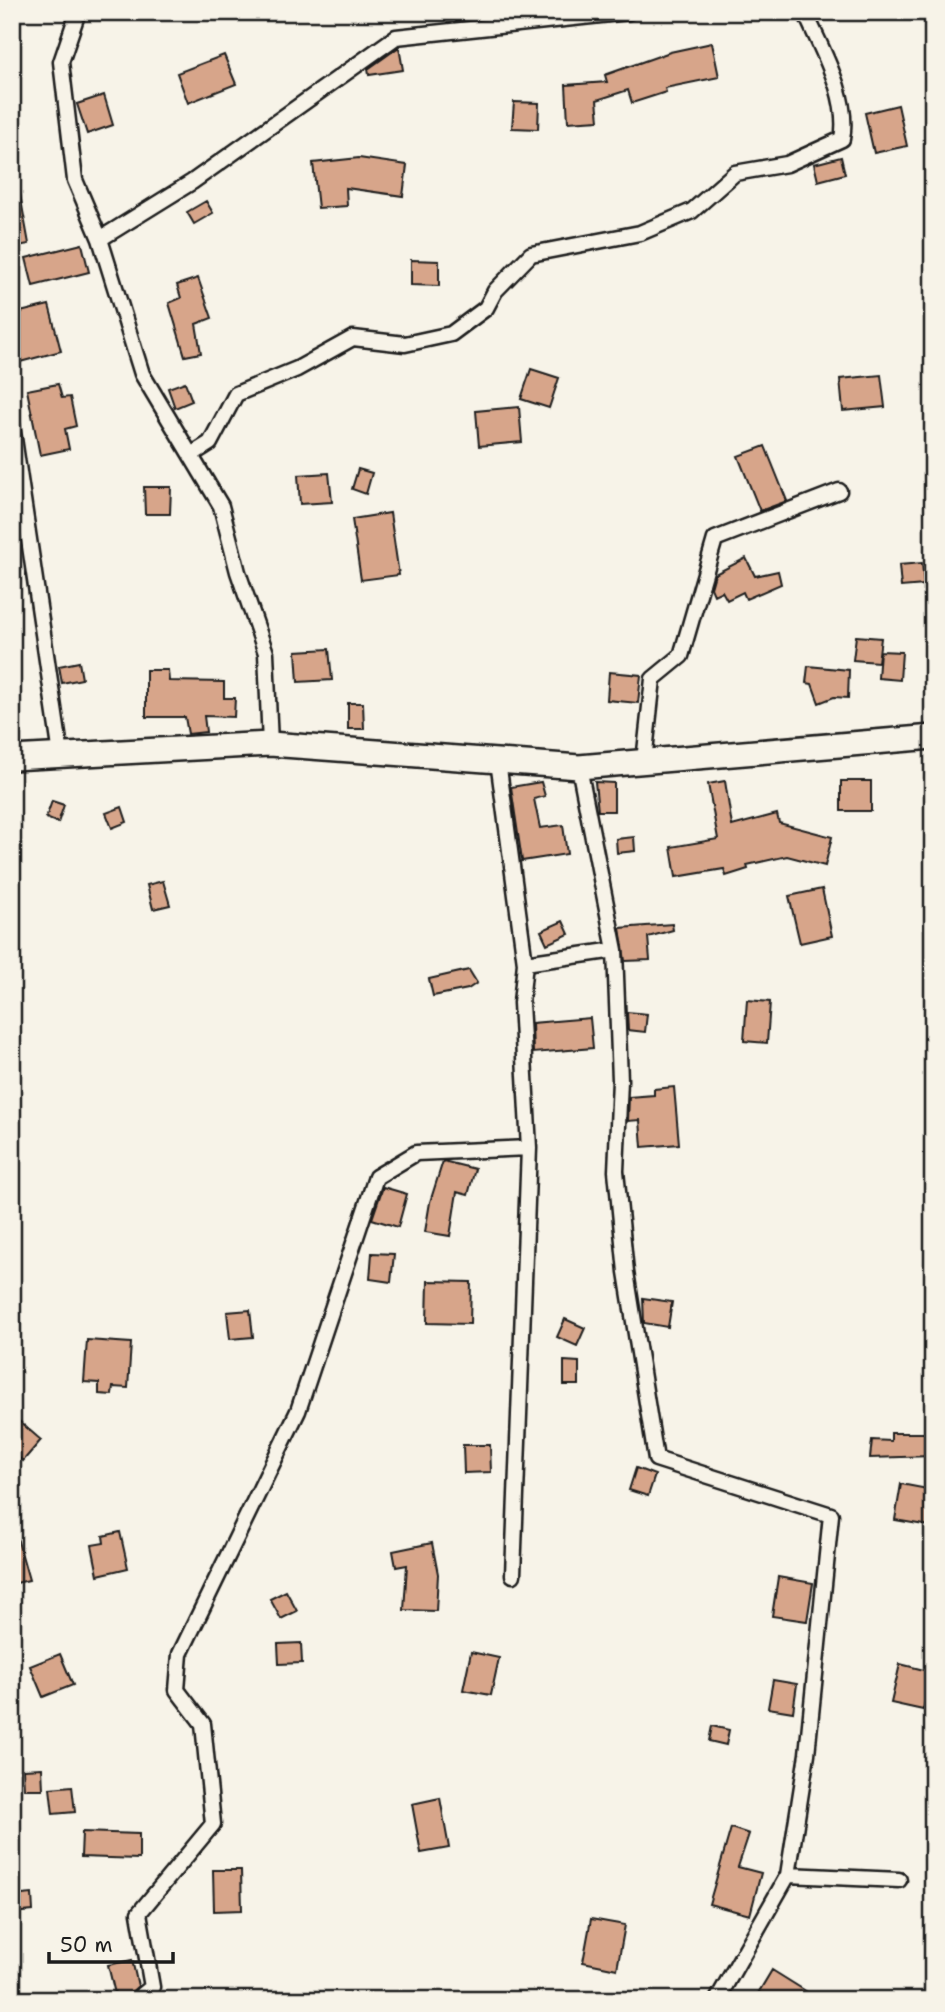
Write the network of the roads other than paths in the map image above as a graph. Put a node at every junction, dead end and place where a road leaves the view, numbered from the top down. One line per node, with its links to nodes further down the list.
1 (78, 12): 4 (street)
2 (629, 12): 4 (street)
3 (805, 12): 6 (street)
4 (100, 239): 6 (street)
5 (12, 425): 10 (street)
6 (191, 455): 9 (street)
7 (839, 491): 13 (street)
8 (933, 737): 13 (main road)
9 (270, 744): 10 (main road); 12 (main road)
10 (61, 755): 11 (main road)
11 (12, 758)
12 (498, 761): 14 (main road); 16 (street)
13 (645, 761): 14 (main road)
14 (579, 767): 15 (street)
15 (615, 950): 16 (street); 19 (street)
16 (525, 963): 17 (street)
17 (529, 1148): 18 (street); 21 (street)
18 (513, 1575)
19 (788, 1875): 20 (street); 22 (street)
20 (899, 1880)
21 (136, 2000)
22 (718, 2000)

